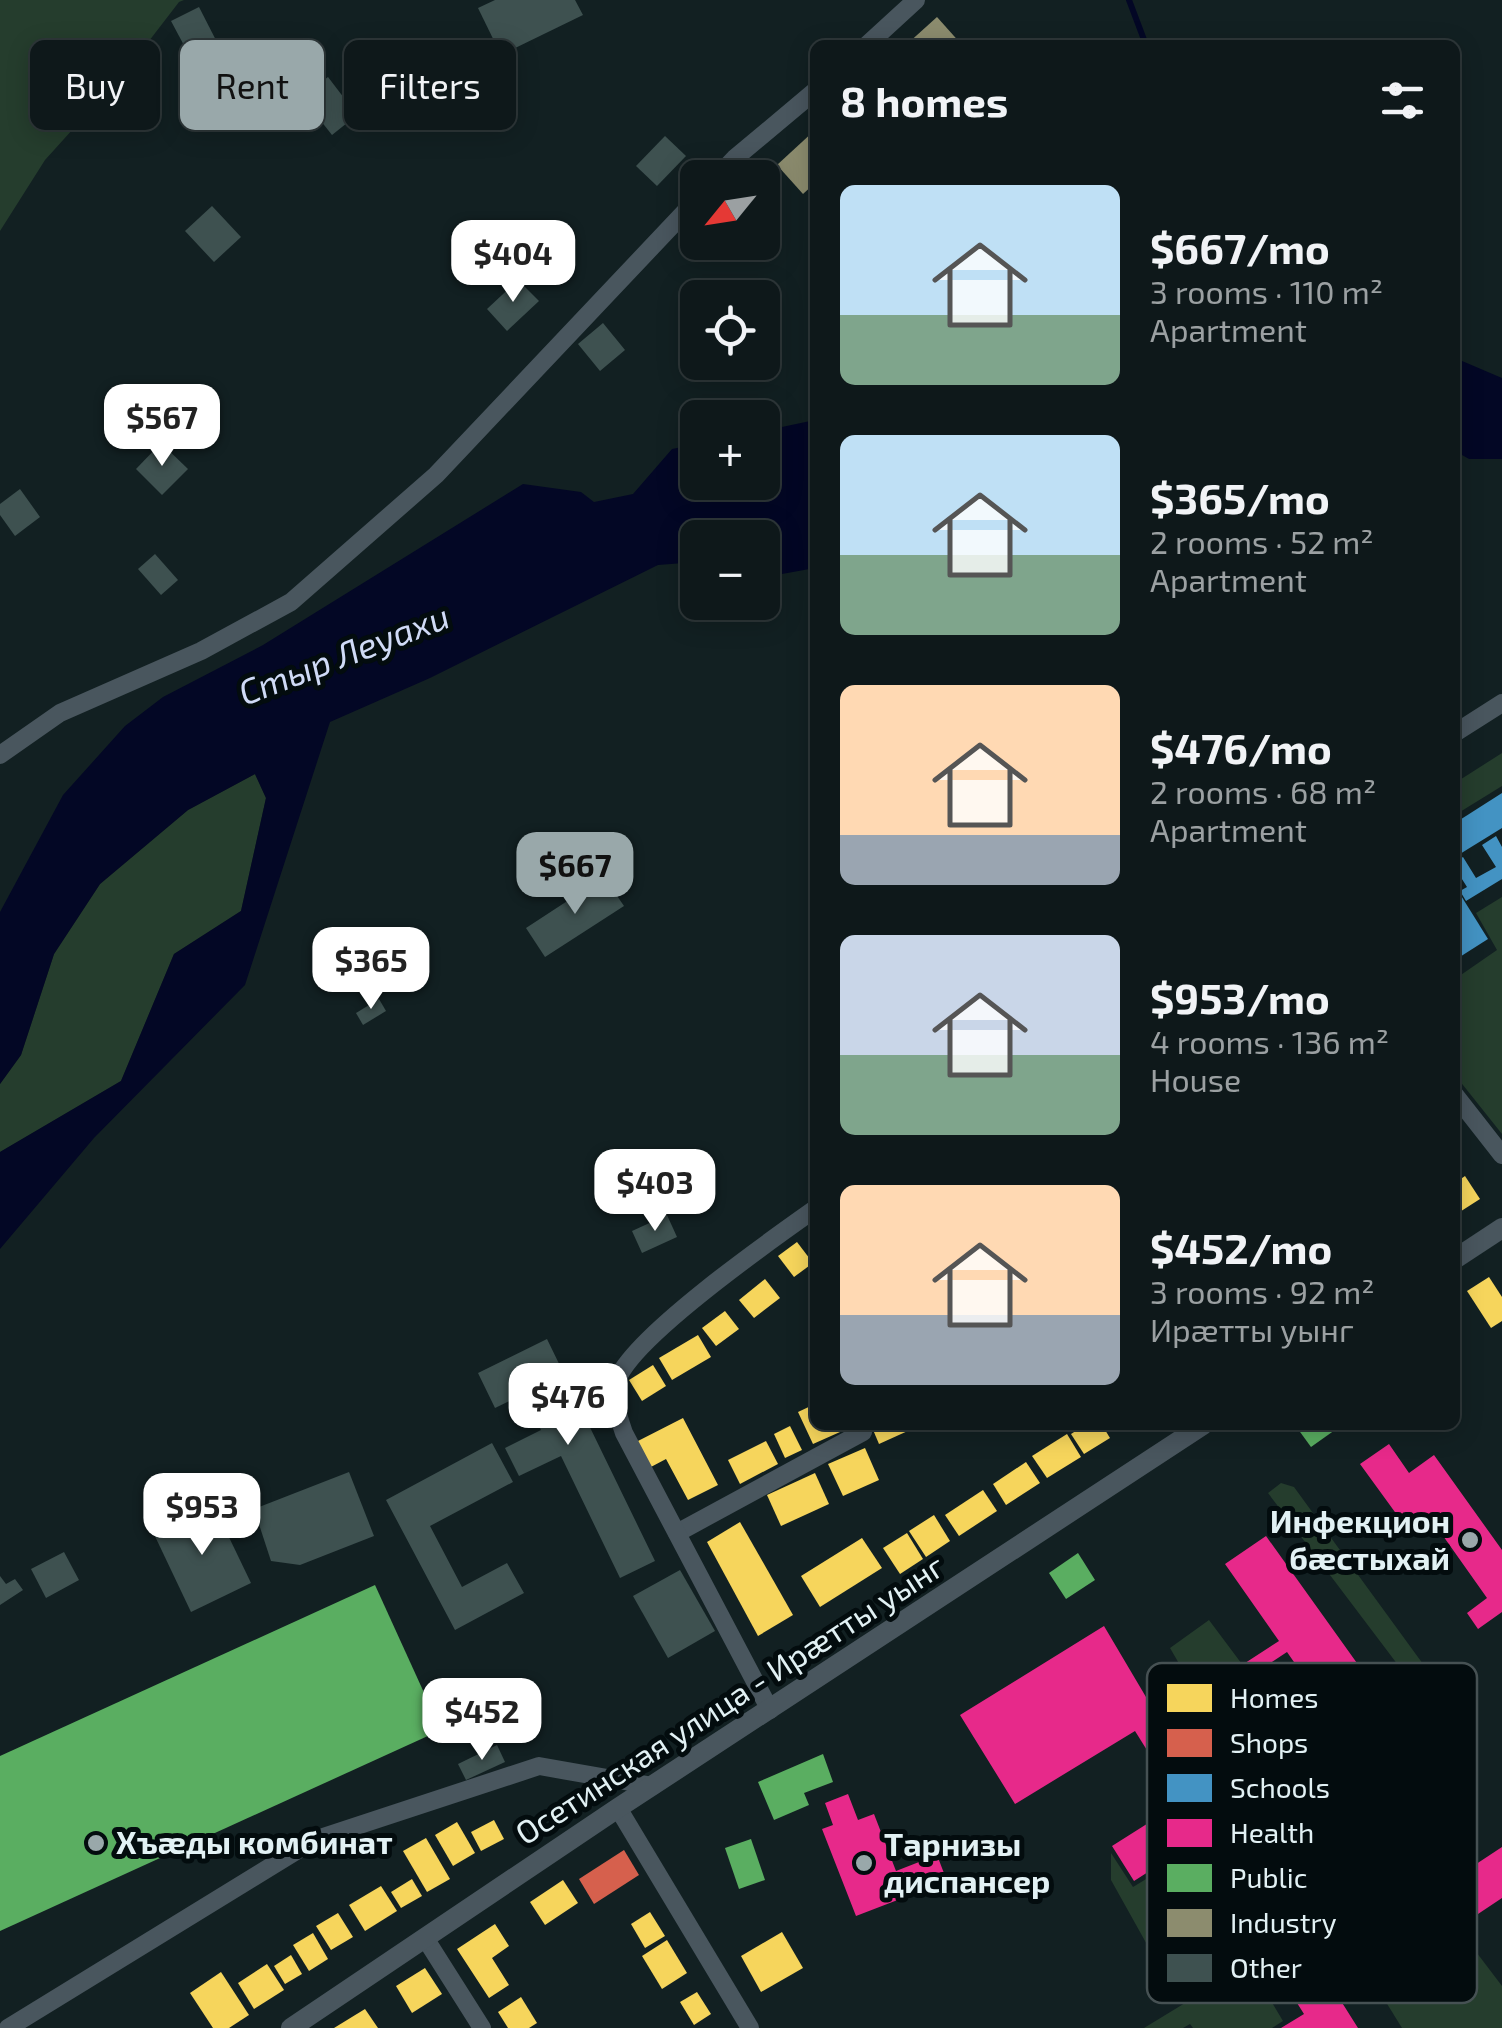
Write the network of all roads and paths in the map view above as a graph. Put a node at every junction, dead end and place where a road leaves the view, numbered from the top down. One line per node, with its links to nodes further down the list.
1 (916, 0): 2 (street)
2 (872, 40)
3 (810, 95): 4 (street)
4 (732, 160)
5 (680, 217): 8 (street)
6 (1502, 702): 7 (street)
7 (1460, 730)
8 (0, 755)
9 (1460, 1100): 10 (street)
10 (1502, 1155)
11 (810, 1213): 16 (street)
12 (1502, 1228): 13 (street)
13 (1460, 1256)
14 (1195, 1430): 17 (street, Осетинская улица - Ирæтты уынг)
15 (863, 1432): 16 (street)
16 (677, 1533): 17 (street)
17 (770, 1710): 18 (street, Осетинская улица - Ирæтты уынг)
18 (653, 1786): 19 (street, Осетинская улица - Ирæтты уынг); 21 (street)
19 (618, 1808): 20 (street, Осетинская улица - Ирæтты уынг); 24 (street)
20 (425, 1938): 22 (street, Осетинская улица - Ирæтты уынг); 23 (street)
21 (8, 2028)
22 (291, 2028)
23 (482, 2028)
24 (750, 2028)

